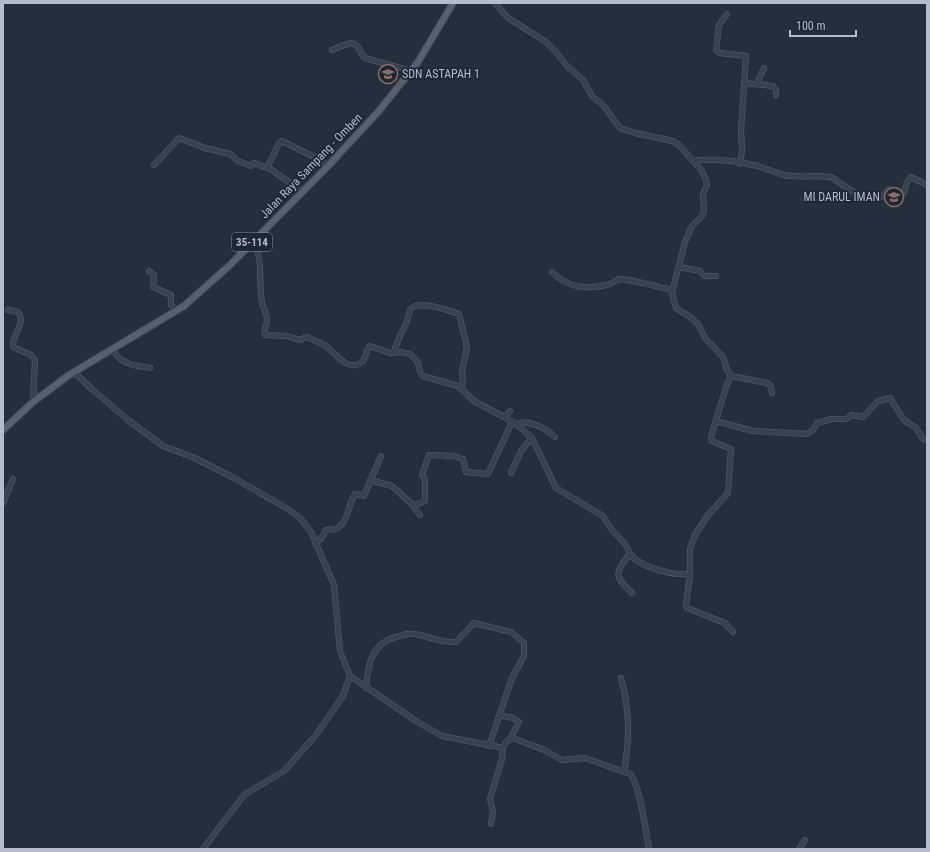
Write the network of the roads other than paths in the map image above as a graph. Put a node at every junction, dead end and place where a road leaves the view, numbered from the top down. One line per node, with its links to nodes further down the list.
1 (453, 3): 6 (main road, Jalan Raya Sampang - Omben / 35-114)
2 (495, 3): 10 (street)
3 (727, 14): 7 (street)
4 (332, 50): 6 (street)
5 (764, 68): 8 (street)
6 (411, 71): 13 (main road, Jalan Raya Sampang - Omben / 35-114)
7 (744, 83): 8 (street); 11 (street)
8 (757, 84): 9 (street)
9 (776, 95)
10 (693, 161): 11 (street); 18 (street)
11 (740, 164): 15 (street)
12 (154, 165): 14 (street)
13 (328, 166): 14 (street); 16 (main road, Jalan Raya Sampang - Omben / 35-114)
14 (269, 168): 16 (street)
15 (927, 184)
16 (303, 192): 17 (main road, Jalan Raya Sampang - Omben / 35-114)
17 (253, 242): 24 (main road, Jalan Raya Sampang - Omben / 35-114); 26 (street)
18 (679, 267): 21 (street); 22 (street)
19 (149, 271): 24 (street)
20 (552, 272): 22 (street)
21 (716, 276)
22 (672, 290): 29 (street)
23 (8, 310): 32 (street)
24 (177, 311): 25 (main road, Jalan Raya Sampang - Omben / 35-114)
25 (113, 350): 27 (street); 28 (main road, Jalan Raya Sampang - Omben / 35-114)
26 (394, 353): 30 (street); 30 (street)
27 (150, 368)
28 (74, 372): 32 (main road, Jalan Raya Sampang - Omben / 35-114); 48 (street)
29 (731, 376): 31 (street); 35 (street)
30 (461, 388): 34 (street)
31 (772, 393)
32 (33, 402): 37 (main road, Jalan Raya Sampang - Omben / 35-114)
33 (510, 411): 34 (street)
34 (504, 417): 36 (street)
35 (716, 421): 40 (street); 50 (street)
36 (514, 423): 38 (street); 39 (street); 46 (street)
37 (3, 430)
38 (555, 437)
39 (532, 438): 42 (street); 49 (street)
40 (927, 440)
41 (381, 456): 44 (street)
42 (512, 473)
43 (13, 479): 45 (street)
44 (370, 480): 46 (street); 48 (street)
45 (3, 502)
46 (413, 505): 47 (street)
47 (420, 515)
48 (315, 543): 53 (street)
49 (630, 554): 50 (street); 51 (street)
50 (690, 574): 52 (street)
51 (632, 593)
52 (733, 632)
53 (350, 676): 55 (street); 63 (street)
54 (621, 678): 60 (street)
55 (366, 688): 56 (street); 58 (street)
56 (500, 715): 57 (street); 58 (street)
57 (510, 739): 59 (street); 60 (street)
58 (489, 746): 59 (street)
59 (503, 747): 61 (street)
60 (624, 772): 64 (street)
61 (491, 824)
62 (805, 840): 65 (street)
63 (203, 849)
64 (649, 849)
65 (798, 849)

